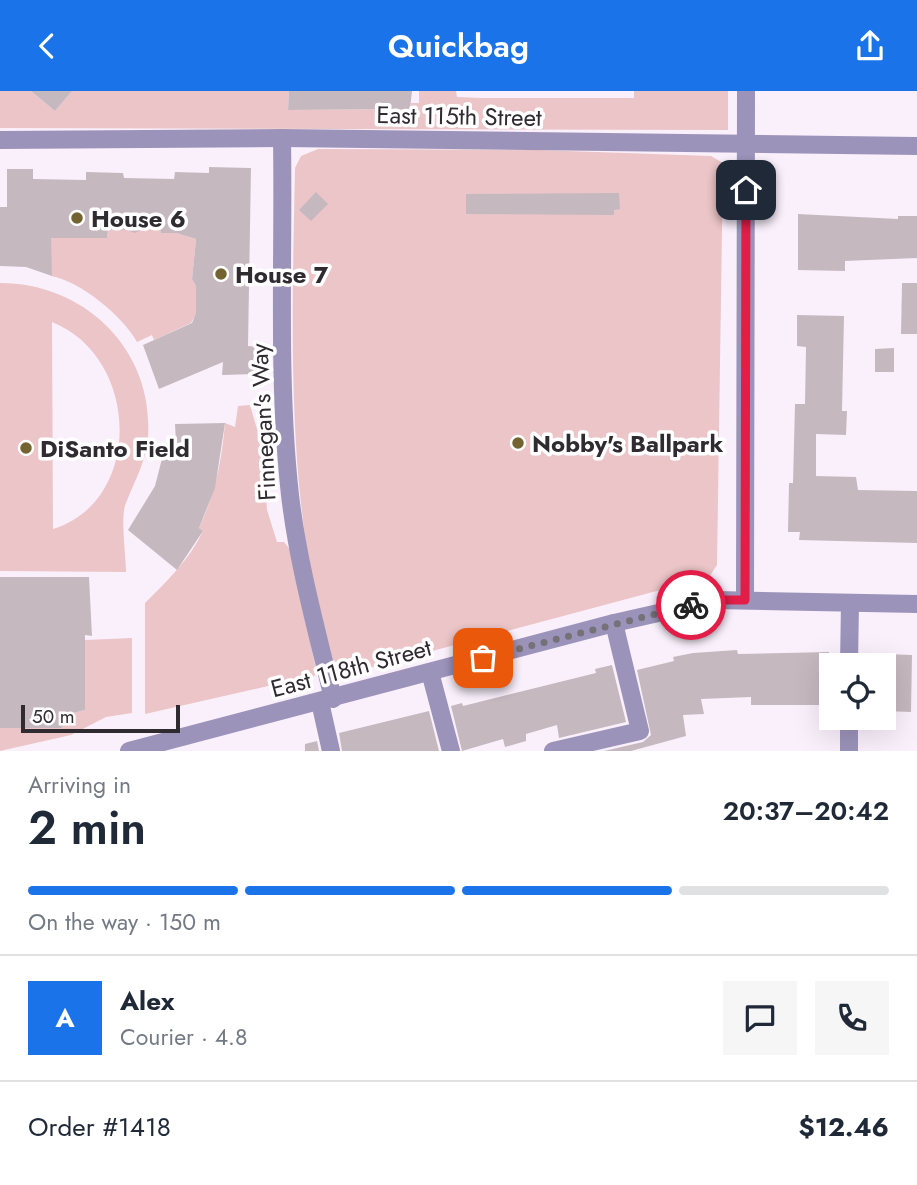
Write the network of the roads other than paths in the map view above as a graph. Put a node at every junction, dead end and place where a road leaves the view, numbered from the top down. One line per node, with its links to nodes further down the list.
1 (746, 91): 4 (street)
2 (282, 138): 3 (street, East 115th Street); 4 (street, East 115th Street); 12 (street, Finnegan's Way)
3 (0, 140)
4 (746, 144): 5 (street, East 115th Street); 6 (street)
5 (917, 146)
6 (745, 600): 7 (street, East 118th Street); 9 (street, East 118th Street)
7 (850, 603): 8 (street, East 118th Street); 10 (street)
8 (917, 604)
9 (614, 623): 11 (street, East 118th Street); 17 (street)
10 (849, 653)
11 (430, 672): 12 (street, East 118th Street); 16 (street)
12 (326, 700): 14 (street, East 118th Street); 15 (street, Finnegan's Way)
13 (849, 730): 18 (street)
14 (137, 750)
15 (331, 751)
16 (451, 751)
17 (553, 751)
18 (849, 751)

